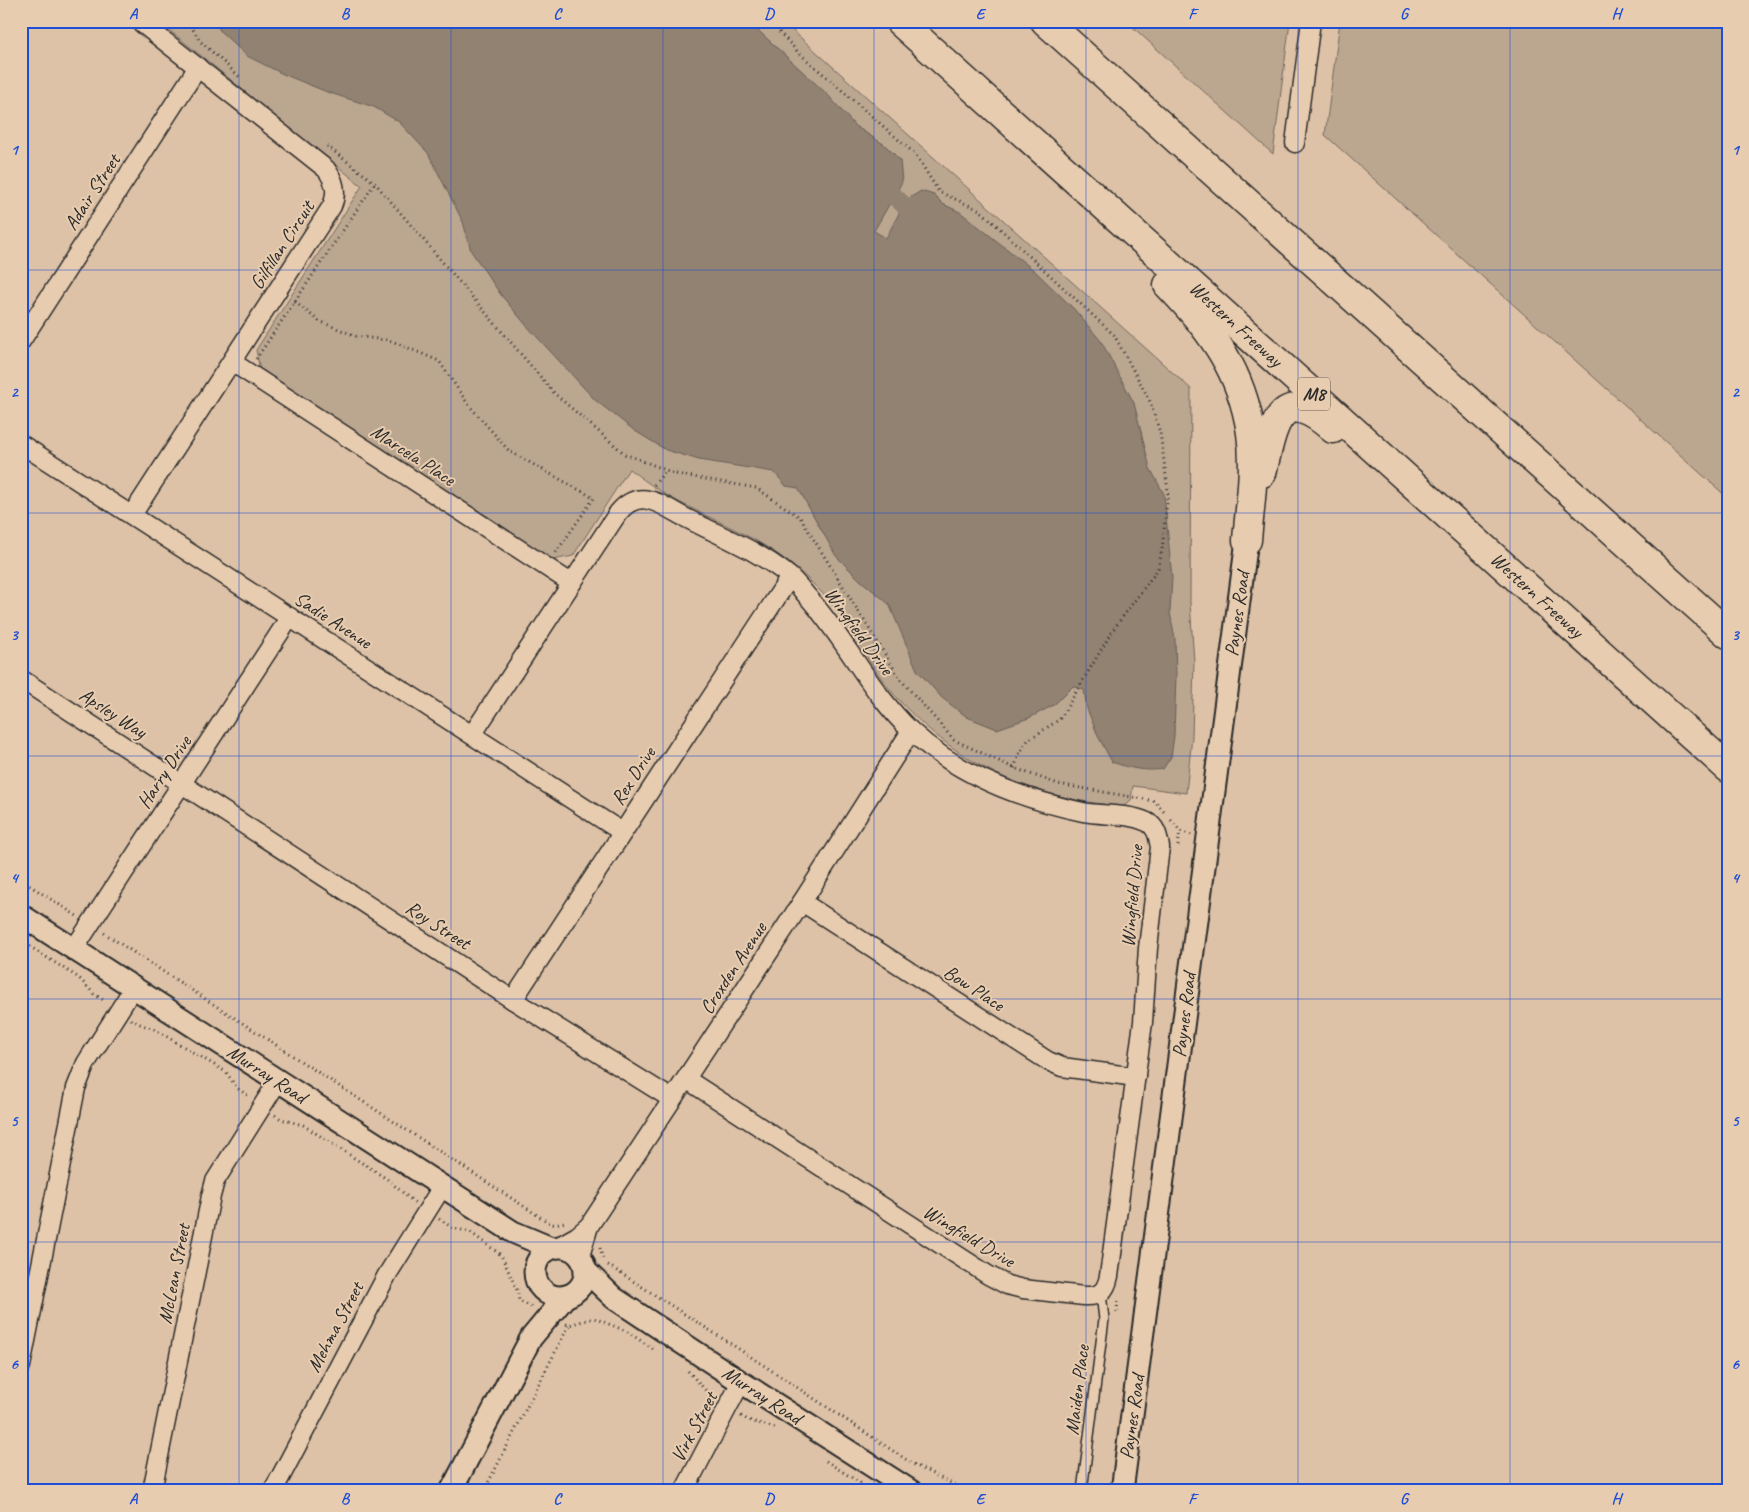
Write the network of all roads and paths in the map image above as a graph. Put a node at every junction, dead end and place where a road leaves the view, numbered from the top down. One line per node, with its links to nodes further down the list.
1 (139, 21): 7 (street, Gilfillan Circuit)
2 (188, 21): 9 (path)
3 (769, 21): 29 (path)
4 (899, 21): 8 (highway, Western Freeway / M8)
5 (1045, 21): 25 (highway)
6 (1311, 21): 11 (street)
7 (198, 67): 14 (street, Adair Street); 15 (street, Gilfillan Circuit)
8 (960, 75): 19 (highway); 24 (highway, Western Freeway / M8)
9 (247, 83)
10 (322, 142): 12 (path)
11 (1295, 143)
12 (375, 183): 13 (path); 29 (path)
13 (294, 302): 16 (path); 20 (path)
14 (21, 341)
15 (232, 362): 16 (street, Marcela Place); 18 (street, Gilfillan Circuit)
16 (247, 372): 20 (street, Marcela Place)
17 (21, 444): 18 (street, Sadie Avenue)
18 (132, 515): 23 (street, Sadie Avenue)
19 (1247, 540): 24 (highway); 34 (street, Paynes Road)
20 (546, 567): 22 (street, Marcela Place)
21 (790, 577): 22 (street, Wingfield Drive); 27 (street, Wingfield Drive); 33 (street, Rex Drive)
22 (571, 583): 28 (street, Wingfield Drive)
23 (290, 617): 28 (street, Sadie Avenue); 31 (street, Harry Drive)
24 (1568, 622): 30 (highway, Western Freeway / M8)
25 (1728, 634)
26 (21, 679): 31 (street, Apsley Way)
27 (911, 731): 32 (street, Wingfield Drive); 36 (street, Croxden Avenue)
28 (472, 735): 33 (street, Sadie Avenue)
29 (1014, 768): 32 (path); 34 (path)
30 (1728, 768)
31 (182, 783): 38 (street, Harry Drive); 42 (street, Roy Street)
32 (1008, 791): 44 (street, Wingfield Drive)
33 (622, 832): 42 (street, Rex Drive)
34 (1206, 839): 76 (street, Paynes Road)
35 (21, 880): 38 (path)
36 (802, 902): 44 (street, Bow Place); 45 (street, Croxden Avenue)
37 (21, 915): 40 (street, Murray Road)
38 (90, 924): 40 (street, Harry Drive); 52 (path)
39 (21, 941): 43 (path)
40 (74, 949): 41 (street, Murray Road)
41 (134, 987): 43 (street); 46 (street, Murray Road)
42 (512, 1000): 47 (street, Roy Street)
43 (119, 1011): 48 (path); 61 (street)
44 (1136, 1076): 56 (street, Wingfield Drive)
45 (686, 1079): 47 (street, Croxden Avenue); 56 (street, Wingfield Drive)
46 (278, 1081): 48 (street, McLean Street); 49 (street, Murray Road)
47 (672, 1099): 52 (street, Croxden Avenue)
48 (263, 1106): 50 (path); 68 (street, McLean Street)
49 (442, 1187): 50 (street, Mehma Street); 51 (street, Murray Road)
50 (427, 1211): 58 (path); 69 (street, Mehma Street)
51 (512, 1232): 53 (street, Murray Road); 54 (street, Murray Road)
52 (584, 1244): 53 (street); 55 (street); 57 (street, Murray Road); 74 (path)
53 (555, 1247): 54 (street)
54 (536, 1276): 55 (street); 58 (street)
55 (571, 1294): 57 (street, Murray Road); 58 (street)
56 (1100, 1294): 75 (lane, Maiden Place)
57 (614, 1298): 63 (street, Murray Road)
58 (543, 1313): 59 (path); 70 (street)
59 (569, 1326): 60 (path); 71 (path)
60 (658, 1352)
61 (21, 1366)
62 (682, 1368): 64 (path)
63 (741, 1382): 64 (street, Virk Street); 67 (street, Murray Road)
64 (727, 1407): 65 (path); 72 (street, Virk Street)
65 (781, 1431)
66 (820, 1457): 73 (path)
67 (910, 1490)
68 (152, 1491)
69 (273, 1491)
70 (451, 1491)
71 (484, 1491)
72 (684, 1491)
73 (866, 1491)
74 (966, 1491)
75 (1082, 1491)
76 (1122, 1491)

